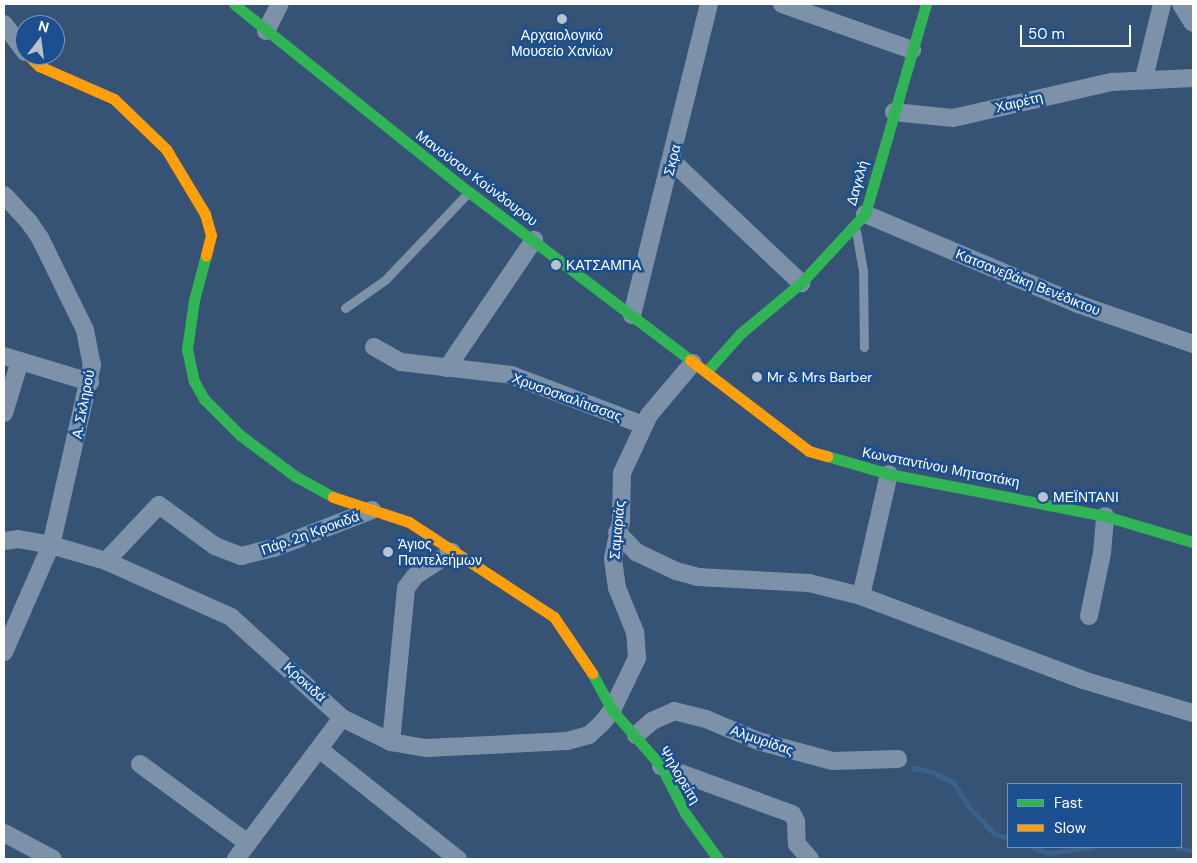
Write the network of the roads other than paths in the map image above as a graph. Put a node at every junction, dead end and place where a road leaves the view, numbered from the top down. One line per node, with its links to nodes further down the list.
1 (234, 4): 11 (street, Μανούσου Κούνδουρου)
2 (280, 4): 11 (street)
3 (709, 4): 18 (street, Σκρα)
4 (782, 4): 8 (street)
5 (926, 4): 13 (street, Δαγκλή)
6 (1162, 4): 15 (street)
7 (1181, 4): 9 (street)
8 (809, 8): 13 (street)
9 (1193, 23)
10 (4, 24): 12 (street)
11 (266, 30): 19 (street, Μανούσου Κούνδουρου)
12 (15, 39)
13 (912, 50): 17 (street, Δαγκλή)
14 (38, 65): 36 (street, Ψηλορείτη)
15 (1144, 78): 16 (street, Χαιρέτη); 17 (street, Χαιρέτη)
16 (1193, 78)
17 (894, 112): 21 (street, Δαγκλή)
18 (672, 161): 23 (street); 25 (street, Σκρα)
19 (469, 192): 22 (street, Μανούσου Κούνδουρου); 24 (lane)
20 (4, 195): 32 (street, Α. Σκληρού)
21 (860, 220): 23 (street, Δαγκλή); 26 (street, Κατσανεβάκη Βενέδικτου); 28 (lane)
22 (534, 240): 25 (street, Μανούσου Κούνδουρου); 30 (street)
23 (801, 283): 31 (street, Δαγκλή)
24 (344, 308)
25 (632, 315): 31 (street, Μανούσου Κούνδουρου)
26 (1193, 344)
27 (374, 347): 30 (street, Χρυσοσκαλίτισσας)
28 (864, 347)
29 (12, 359): 32 (street); 33 (street)
30 (447, 368): 34 (street, Χρυσοσκαλίτισσας)
31 (699, 368): 34 (street, Σαμαριάς); 35 (street, Κωνσταντίνου Μητσοτάκη)
32 (90, 382): 41 (street, Α. Σκληρού)
33 (4, 413)
34 (643, 425): 38 (street, Σαμαριάς)
35 (889, 474): 37 (street, Κωνσταντίνου Μητσοτάκη); 44 (street)
36 (372, 510): 42 (street, Ψηλορείτη); 43 (street, Πάρ. 2η Κροκιδά)
37 (1105, 516): 40 (street, Κωνσταντίνου Μητσοτάκη); 45 (street)
38 (617, 532): 44 (street); 47 (street, Σαμαριάς)
39 (4, 541): 41 (street, Κροκιδά)
40 (1193, 542)
41 (51, 545): 43 (street, Κροκιδά); 46 (street, Α. Σκληρού)
42 (452, 552): 47 (street, Ψηλορείτη); 51 (street)
43 (106, 561): 49 (street, Κροκιδά)
44 (861, 596): 48 (street)
45 (1089, 616)
46 (4, 652)
47 (612, 710): 50 (street, Ψηλορείτη); 51 (street, Κροκιδά)
48 (1193, 713)
49 (342, 718): 51 (street, Κροκιδά); 52 (street)
50 (636, 735): 53 (street, Αλμυρίδας); 55 (street, Ψηλορείτη)
51 (391, 742)
52 (319, 750): 57 (street); 60 (street)
53 (898, 759)
54 (140, 764): 57 (street)
55 (661, 766): 61 (street, Ψηλορείτη); 62 (street)
56 (4, 833): 58 (street)
57 (248, 843): 59 (street)
58 (53, 859)
59 (236, 859)
60 (458, 859)
61 (718, 859)
62 (810, 859)

